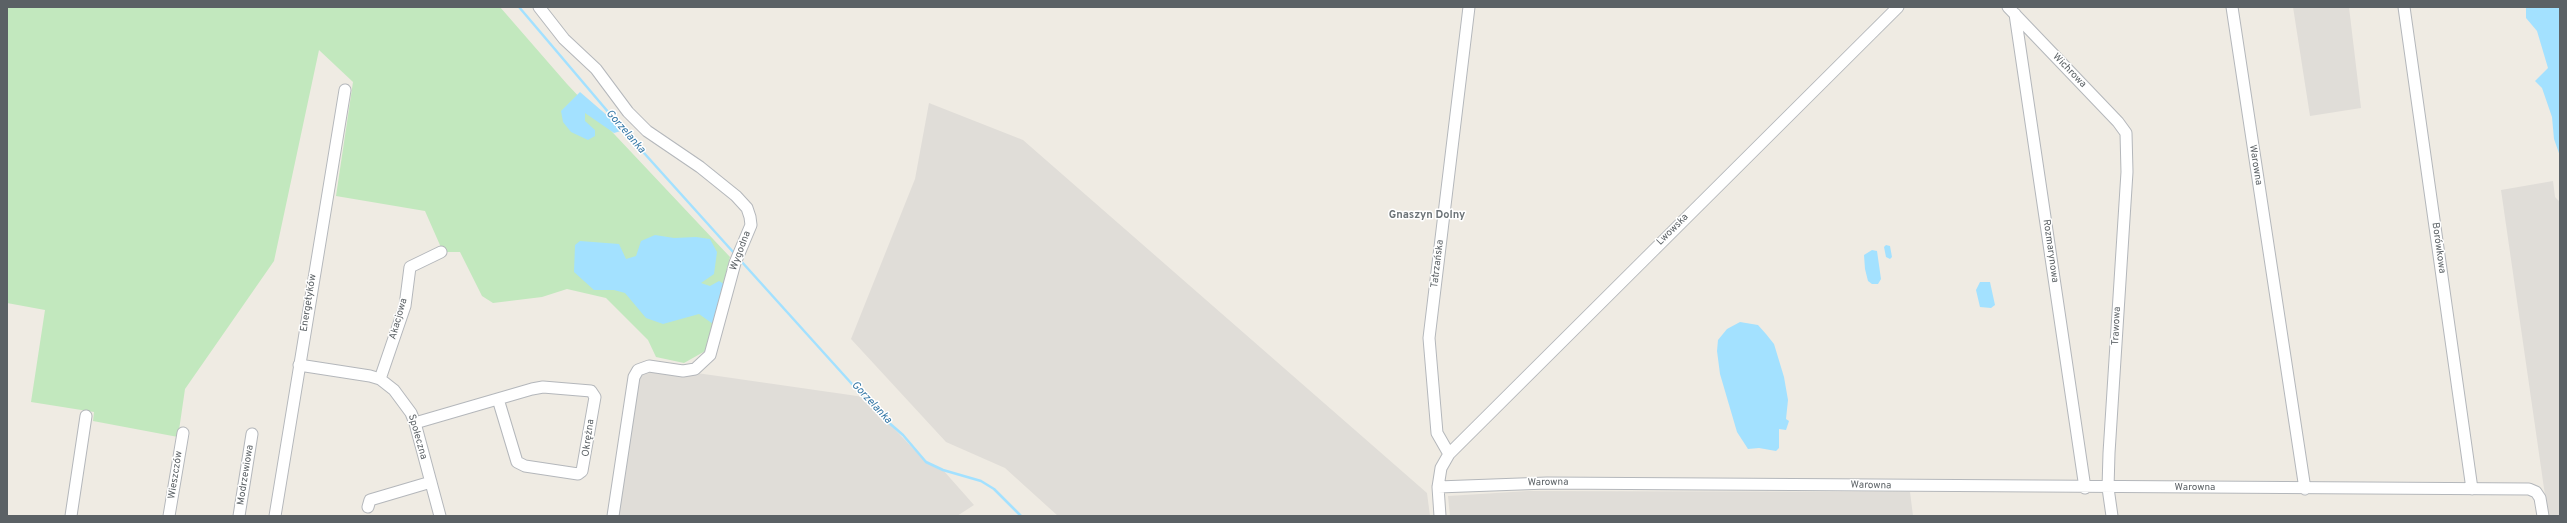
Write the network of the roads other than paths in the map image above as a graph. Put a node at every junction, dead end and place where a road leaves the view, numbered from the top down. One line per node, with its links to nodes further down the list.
1 (539, 7): 30 (street, Wygodna)
2 (1469, 7): 17 (street, Tatrzańska)
3 (1898, 7): 17 (street, Lwowska)
4 (2232, 7): 22 (street, Warowna)
5 (2404, 7): 23 (street, Borówkowa)
6 (2012, 11): 8 (street, Wichrowa); 20 (street, Rozmarynowa)
7 (345, 90): 10 (street, Energetyków)
8 (2126, 137): 21 (street, Trawowa)
9 (441, 252): 11 (street, Akacjowa)
10 (299, 365): 11 (street); 28 (street, Energetyków)
11 (380, 379): 14 (street, Społeczna)
12 (498, 399): 12 (street, Okrężna); 14 (street, Okrężna)
13 (86, 416): 25 (street)
14 (415, 423): 18 (street, Społeczna)
15 (183, 433): 26 (street, Wieszczów)
16 (252, 434): 27 (street, Modrzewiowa)
17 (1449, 454): 19 (street)
18 (430, 482): 24 (street); 29 (street, Społeczna)
19 (1438, 487): 20 (street, Warowna); 31 (street)
20 (2085, 488): 21 (street, Warowna)
21 (2108, 488): 22 (street, Warowna); 32 (street, Trawowa)
22 (2305, 489): 23 (street, Warowna)
23 (2472, 489): 33 (street, Warowna)
24 (368, 507)
25 (71, 516)
26 (170, 516)
27 (239, 516)
28 (275, 516)
29 (440, 516)
30 (613, 516)
31 (1440, 516)
32 (2112, 516)
33 (2543, 516)

